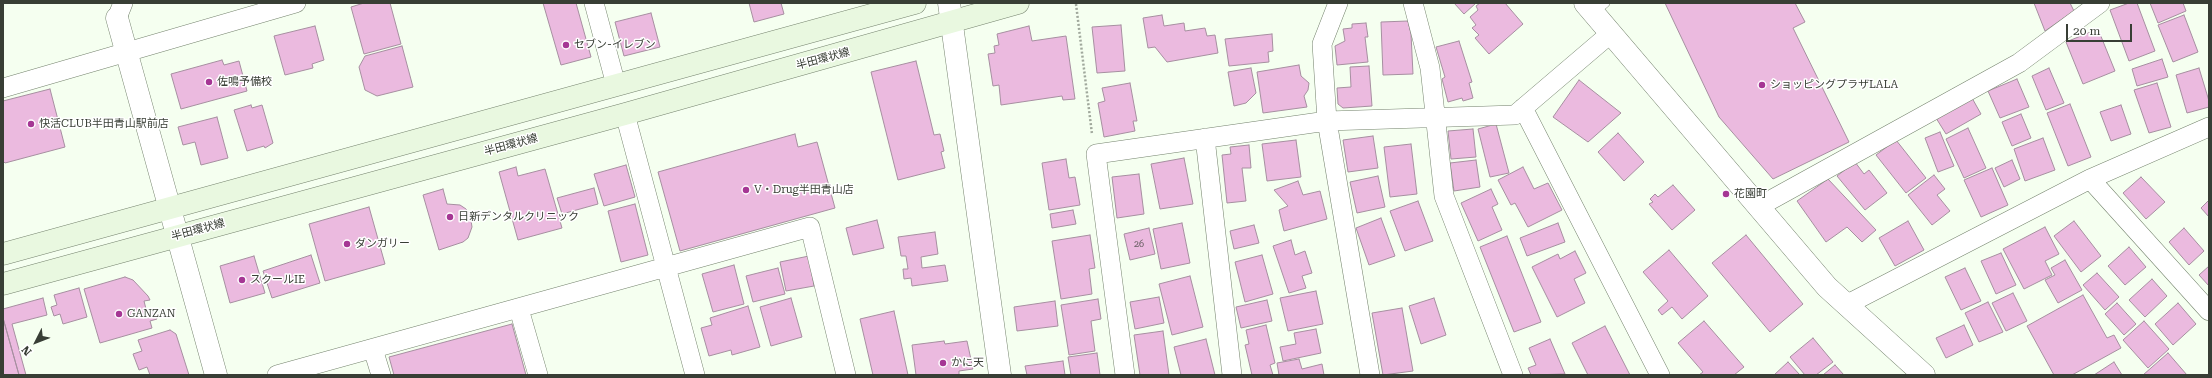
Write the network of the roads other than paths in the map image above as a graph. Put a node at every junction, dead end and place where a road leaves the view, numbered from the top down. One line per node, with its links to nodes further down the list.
1 (296, 3): 12 (street)
2 (594, 3): 13 (street)
3 (915, 3): 13 (main road)
4 (1018, 3): 10 (main road, 半田環状線)
5 (1338, 3): 18 (street)
6 (1413, 3): 17 (street)
7 (2100, 3): 22 (street)
8 (1594, 6): 11 (street)
9 (117, 8): 12 (street)
10 (950, 12): 16 (main road, 半田環状線); 38 (street)
11 (1610, 34): 15 (street); 22 (street)
12 (128, 54): 14 (street); 23 (street)
13 (616, 85): 23 (main road)
14 (3, 88)
15 (1523, 108): 17 (street); 43 (street)
16 (625, 114): 24 (main road, 半田環状線); 26 (street)
17 (1434, 117): 18 (street); 42 (street)
18 (1327, 122): 20 (street); 41 (street)
19 (2209, 127): 21 (street)
20 (1205, 138): 39 (street); 40 (street)
21 (2090, 179): 28 (street); 30 (street)
22 (1758, 207): 28 (street)
23 (169, 208): 24 (street); 25 (main road)
24 (177, 236): 27 (main road, 半田環状線); 32 (street)
25 (3, 254)
26 (665, 267): 29 (street); 36 (street); 37 (street)
27 (3, 284)
28 (1846, 306): 44 (street)
29 (519, 309): 31 (street); 35 (street)
30 (2209, 311)
31 (373, 349): 33 (street); 34 (street)
32 (216, 375)
33 (277, 375)
34 (381, 375)
35 (538, 375)
36 (695, 375)
37 (846, 375)
38 (1000, 375)
39 (1125, 375)
40 (1232, 375)
41 (1370, 375)
42 (1513, 375)
43 (1660, 375)
44 (1924, 375)

